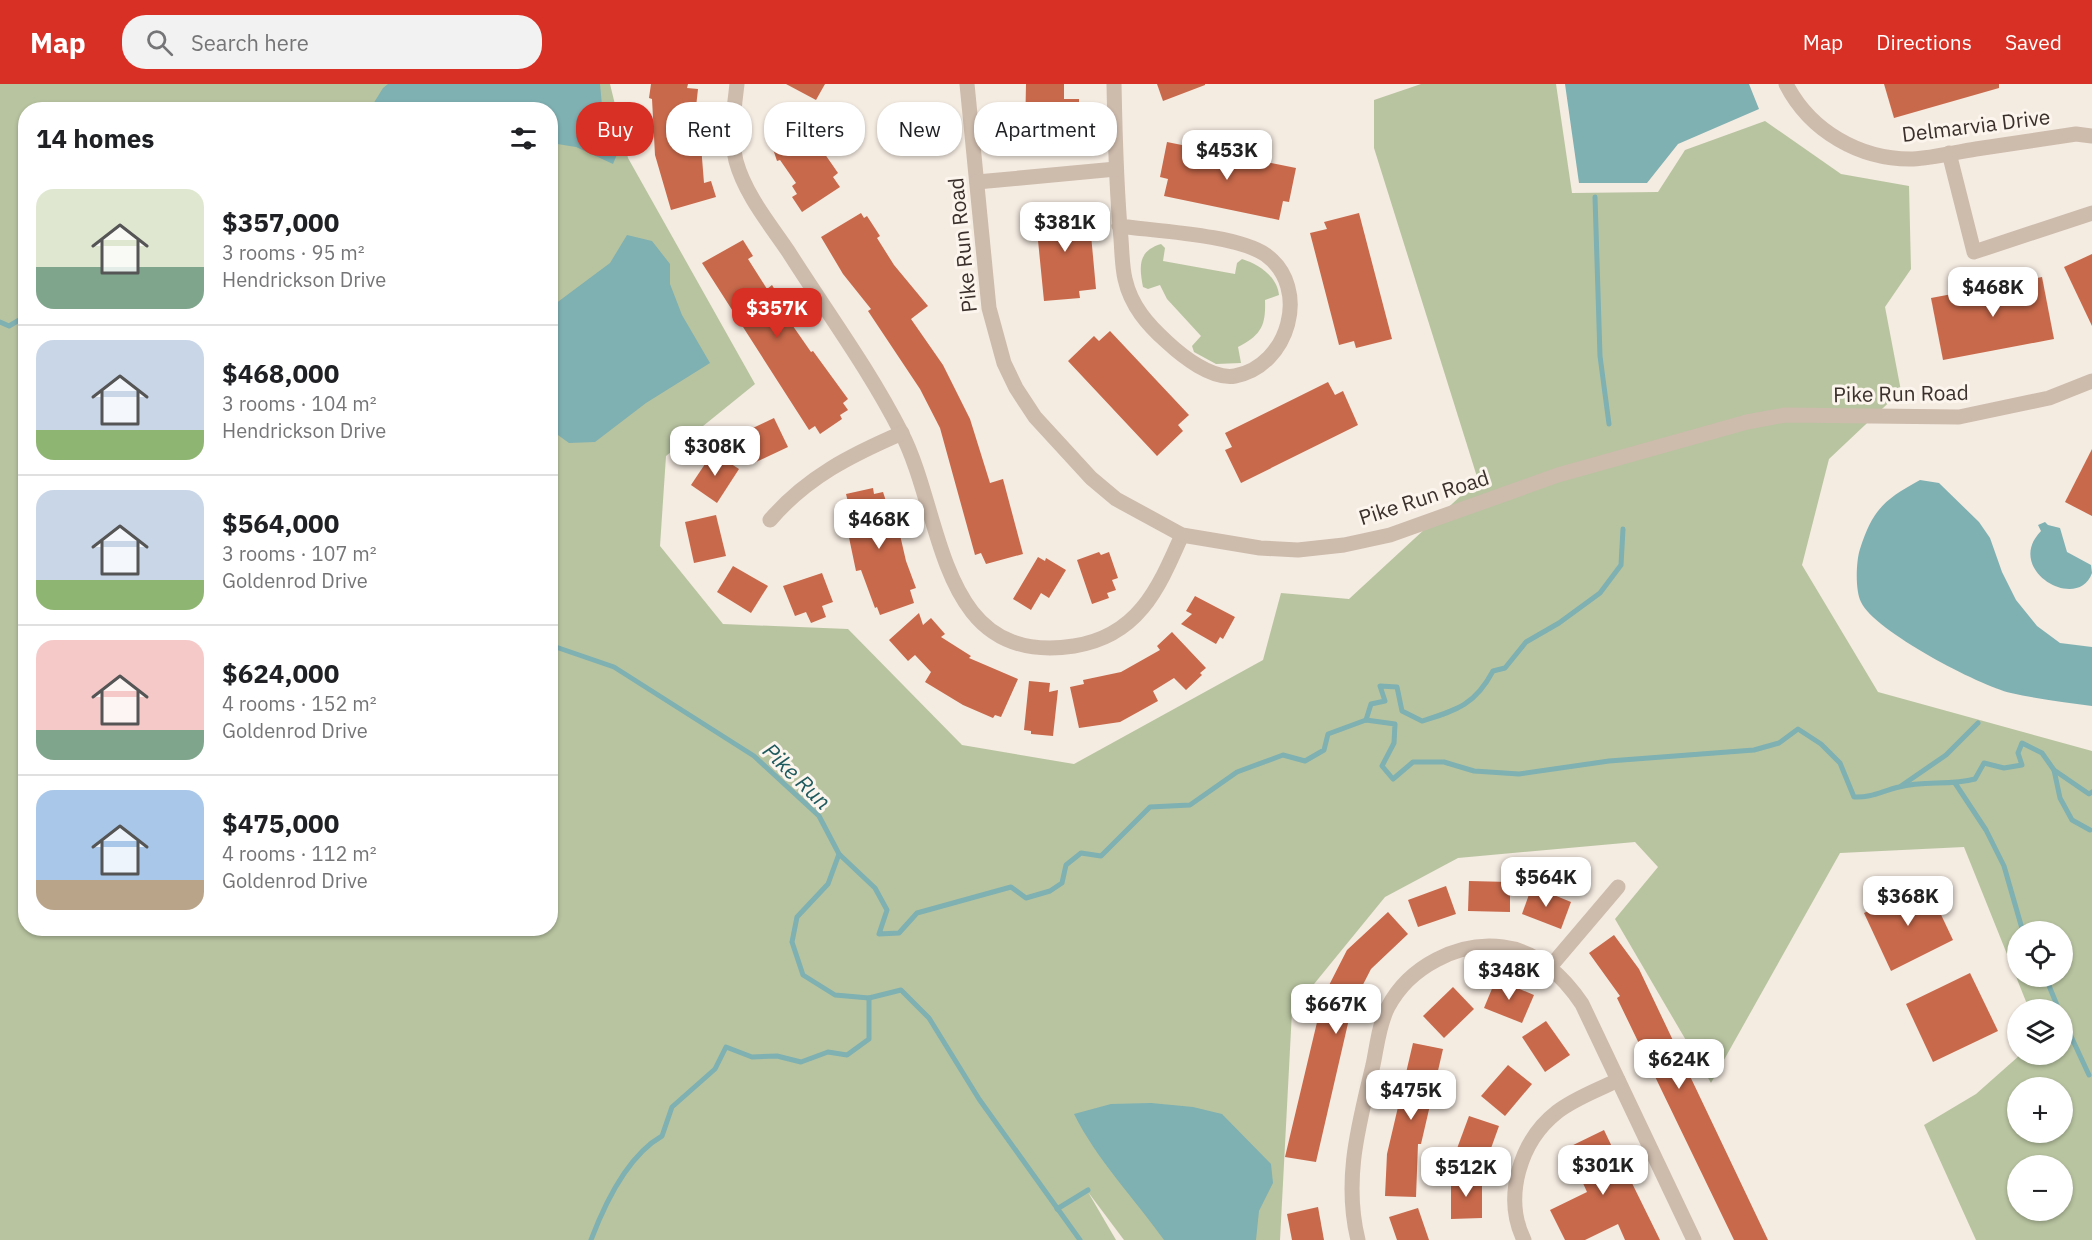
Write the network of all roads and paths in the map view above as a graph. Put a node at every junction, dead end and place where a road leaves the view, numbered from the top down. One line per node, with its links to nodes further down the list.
1 (737, 84): 12 (street)
2 (967, 84): 8 (street, Pike Run Road)
3 (1114, 84): 7 (street)
4 (1786, 84): 6 (street, Delmarvia Drive)
5 (2092, 136): 6 (street, Delmarvia Drive)
6 (1949, 153): 9 (street)
7 (1116, 169): 8 (street); 10 (street)
8 (977, 182): 14 (street, Pike Run Road)
9 (2092, 213)
10 (1119, 226): 10 (street)
11 (2092, 381): 14 (street, Pike Run Road)
12 (902, 433): 13 (street); 14 (street)
13 (770, 520)
14 (1182, 535)
15 (1618, 887): 16 (street)
16 (1550, 968): 17 (street); 18 (street)
17 (1618, 1080): 19 (street); 20 (street)
18 (1358, 1240)
19 (1524, 1240)
20 (1694, 1240)

